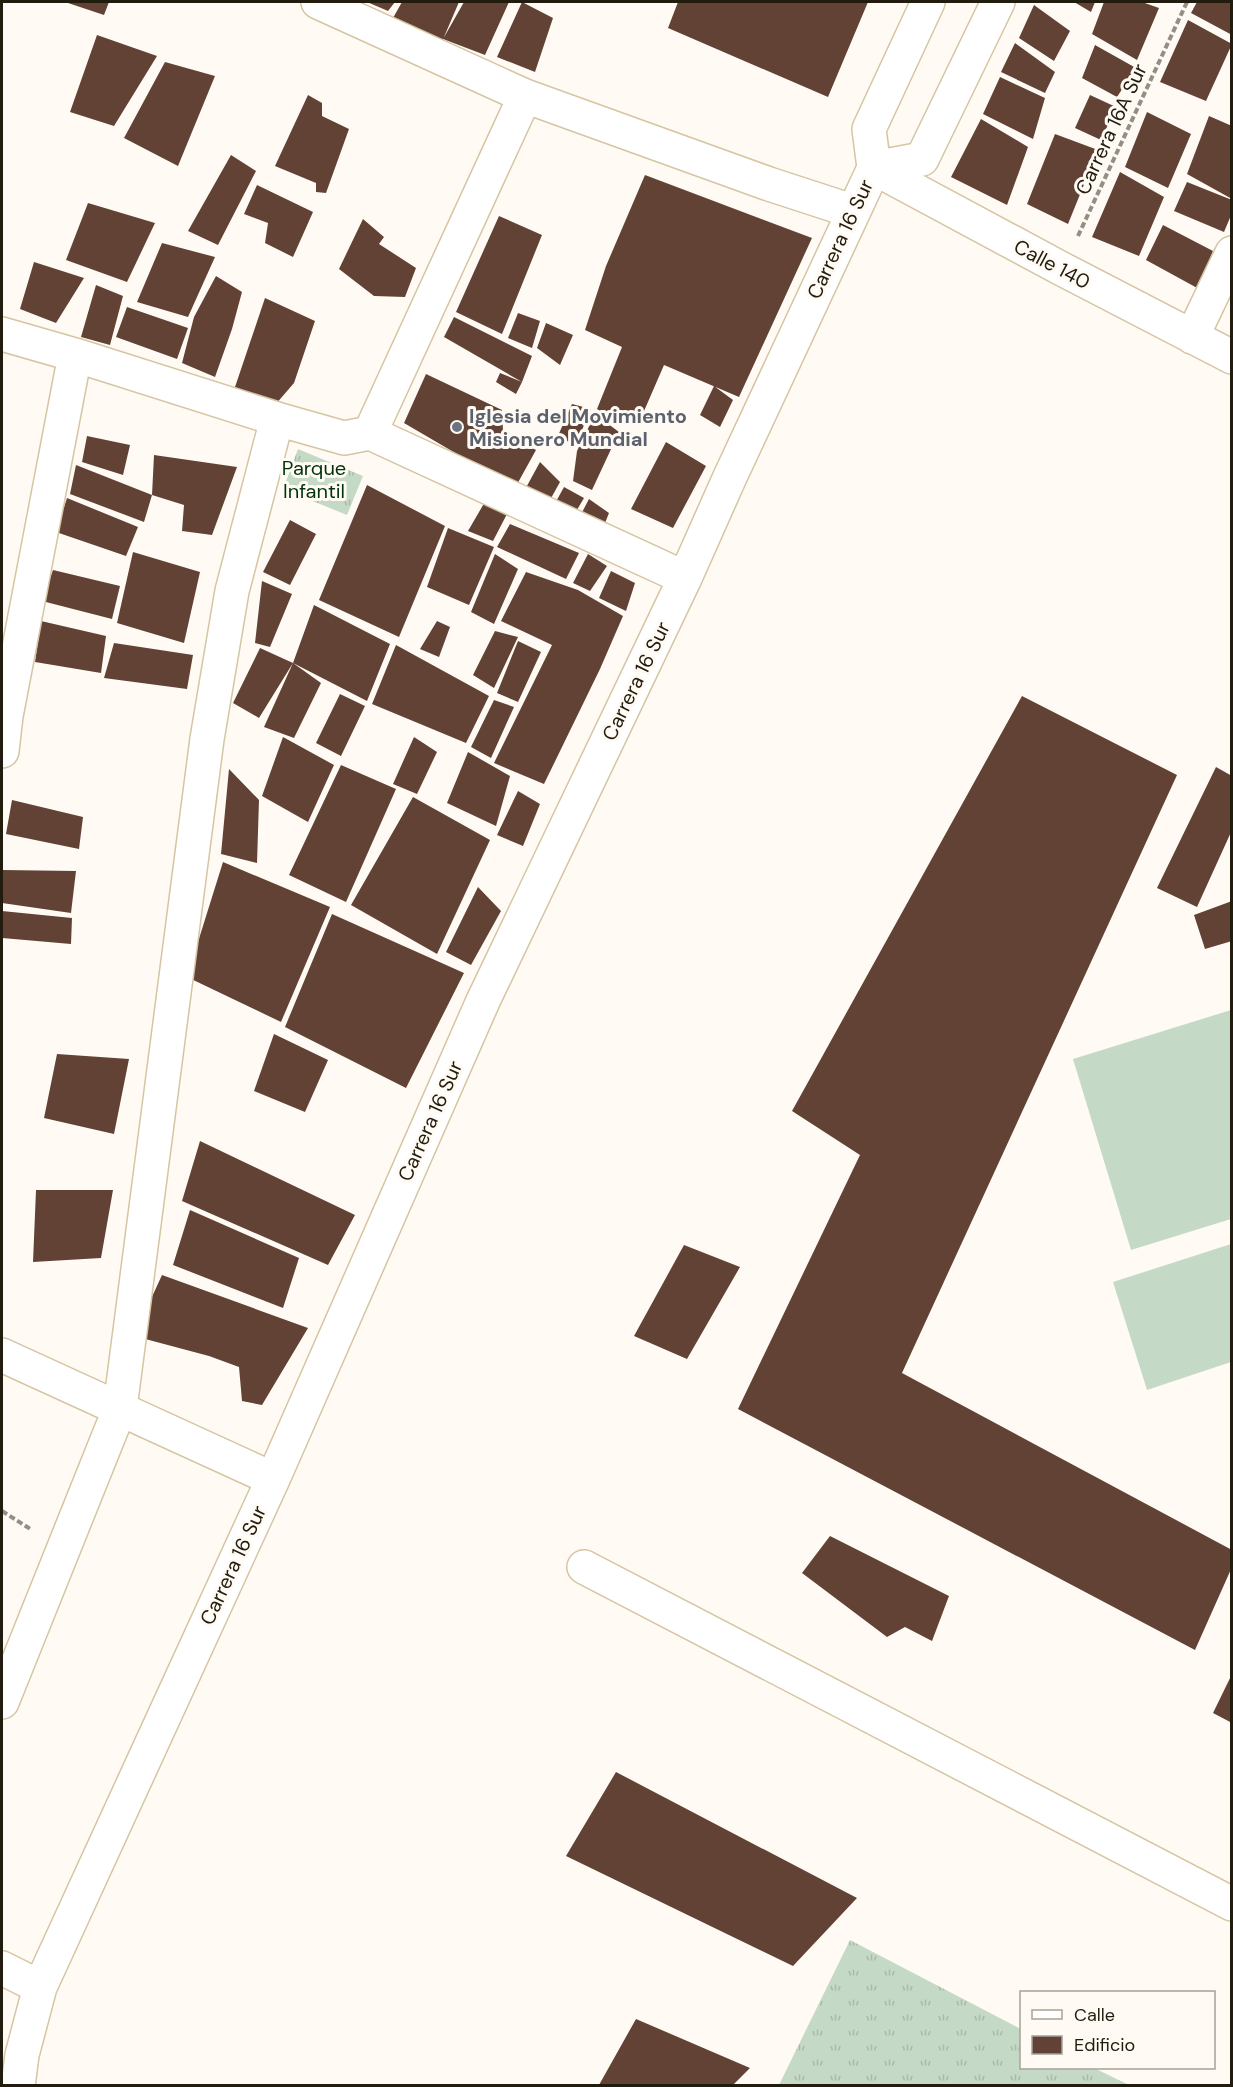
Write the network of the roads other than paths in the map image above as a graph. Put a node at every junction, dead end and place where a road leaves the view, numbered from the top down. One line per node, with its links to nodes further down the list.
1 (318, 2): 4 (street)
2 (928, 2): 5 (street, Carrera 16 Sur)
3 (998, 2): 5 (street, Carrera 16 Sur)
4 (525, 96): 6 (street); 13 (street)
5 (874, 168): 6 (street, Carrera 16 Sur); 9 (street, Calle 140)
6 (852, 211): 14 (street, Carrera 16 Sur)
7 (1232, 253): 9 (street)
8 (2, 334): 10 (street)
9 (1192, 337): 11 (street, Calle 140)
10 (75, 355): 12 (street); 15 (street)
11 (1232, 357)
12 (277, 419): 13 (street); 17 (street)
13 (370, 433): 14 (street)
14 (685, 578): 18 (street, Carrera 16 Sur)
15 (2, 751)
16 (2, 1355): 17 (street)
17 (120, 1408): 18 (street); 20 (street)
18 (273, 1479): 23 (street, Carrera 16 Sur)
19 (584, 1567): 21 (street)
20 (2, 1702)
21 (1232, 1904)
22 (2, 1968): 23 (street)
23 (40, 1987): 24 (street, Carrera 16 Sur)
24 (18, 2085)

